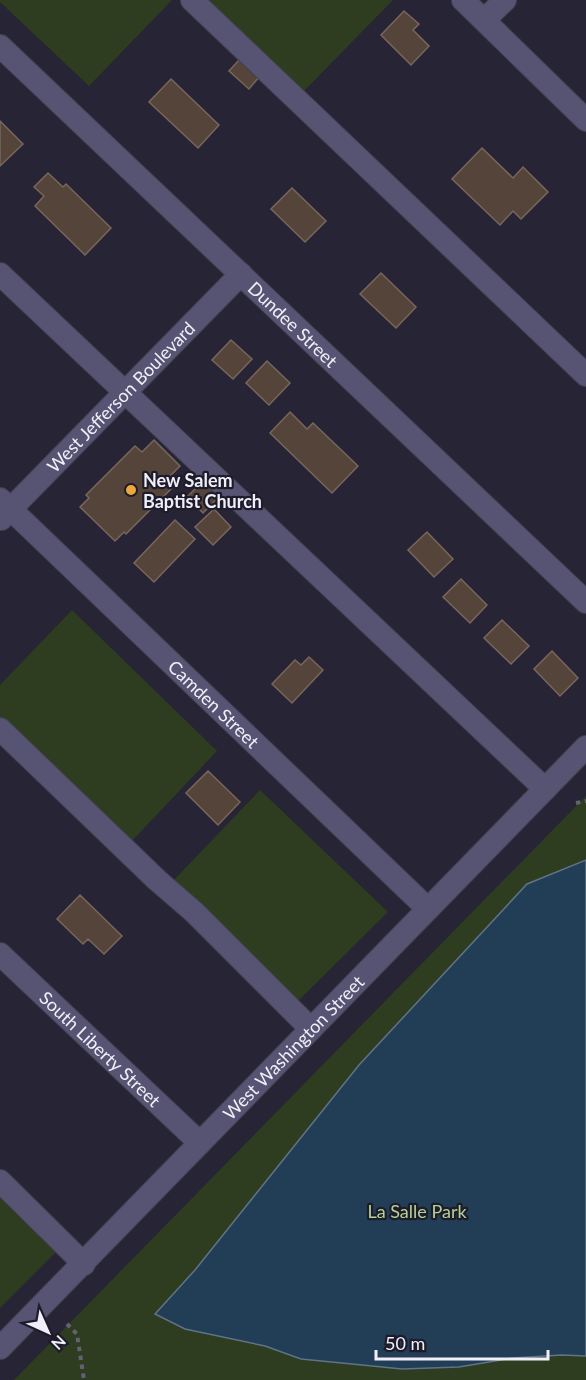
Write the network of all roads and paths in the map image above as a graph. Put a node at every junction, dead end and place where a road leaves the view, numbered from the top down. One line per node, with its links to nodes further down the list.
1 (192, 0): 9 (street)
2 (463, 0): 4 (street)
3 (505, 0): 4 (street)
4 (484, 20): 6 (street)
5 (0, 46): 8 (street, Dundee Street)
6 (586, 120)
7 (0, 274): 10 (street)
8 (241, 274): 10 (street, West Jefferson Boulevard); 12 (street, Dundee Street)
9 (586, 375)
10 (125, 392): 11 (street, West Jefferson Boulevard); 15 (street)
11 (4, 510): 18 (street, Camden Street)
12 (586, 602)
13 (0, 729): 20 (street)
14 (586, 747): 15 (street, West Washington Street)
15 (545, 789): 18 (street, West Washington Street)
16 (586, 801): 17 (path)
17 (576, 803)
18 (428, 909): 20 (street, West Washington Street)
19 (0, 954): 21 (street, South Liberty Street)
20 (311, 1029): 21 (street, West Washington Street)
21 (201, 1143): 23 (street, West Washington Street)
22 (0, 1181): 23 (street)
23 (84, 1264): 25 (street, West Washington Street)
24 (68, 1324): 26 (path)
25 (0, 1348)
26 (84, 1380)

